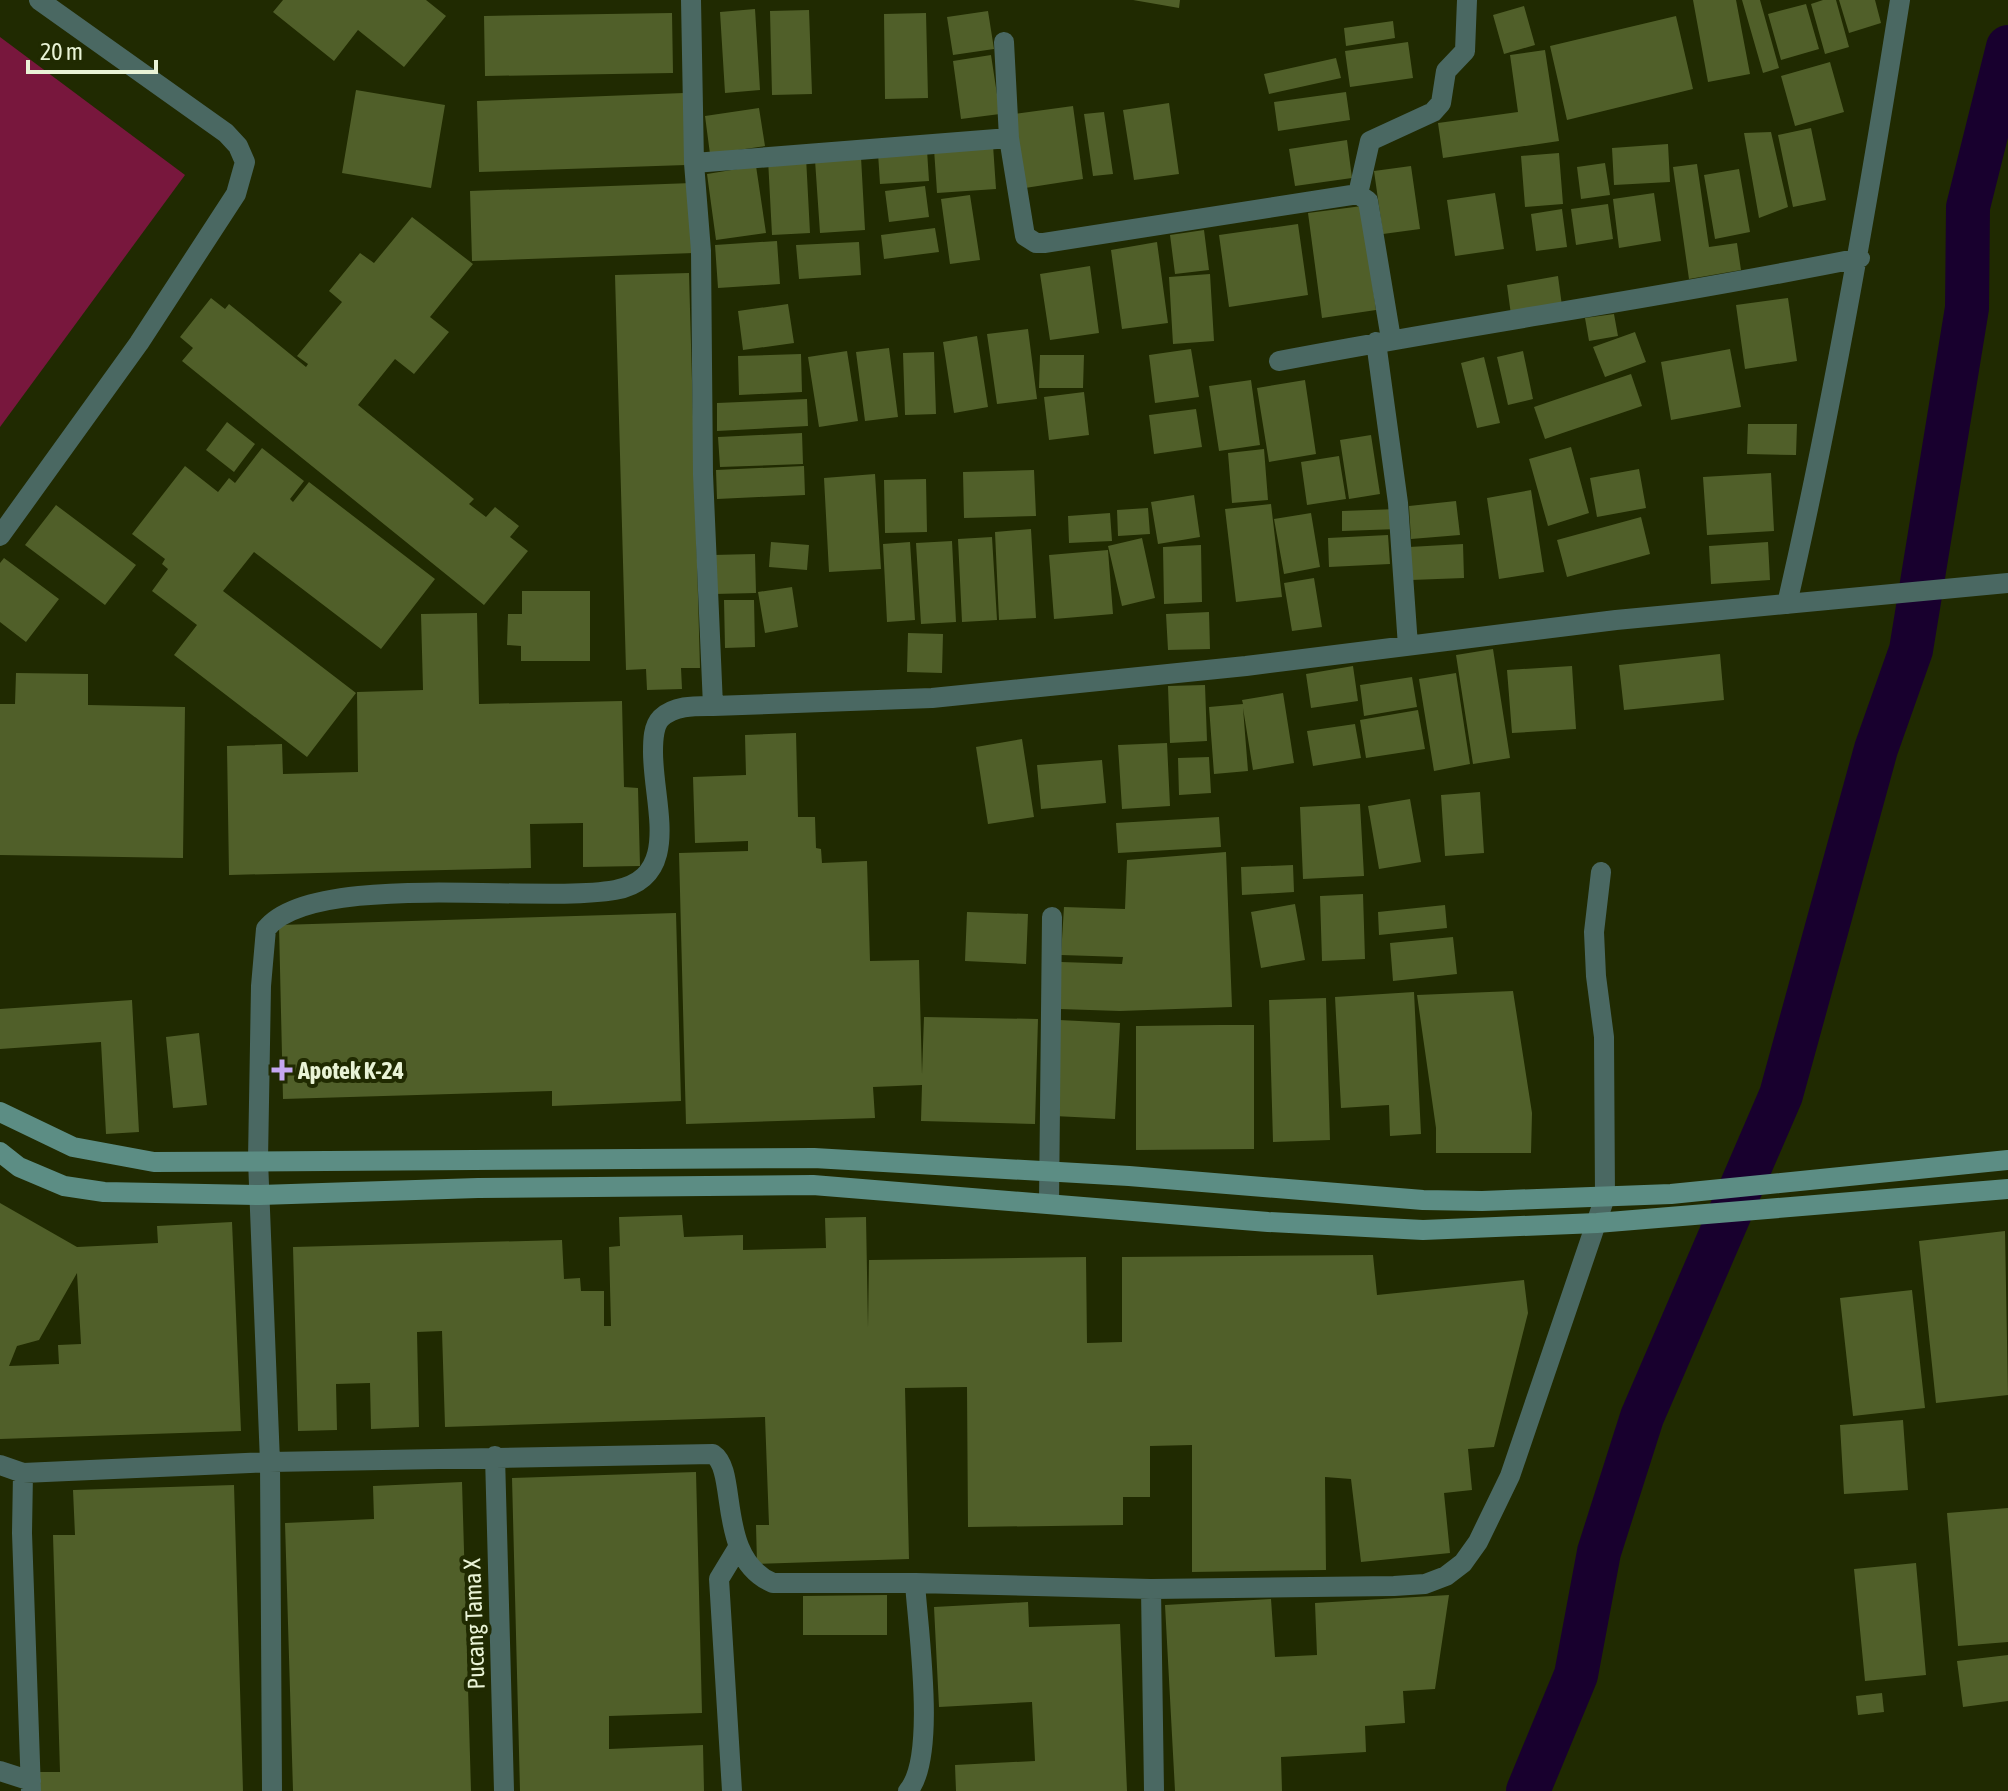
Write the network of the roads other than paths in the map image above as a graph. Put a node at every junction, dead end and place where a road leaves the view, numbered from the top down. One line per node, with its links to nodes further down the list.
1 (39, 0): 12 (street)
2 (691, 0): 7 (street)
3 (1467, 0): 8 (street)
4 (1900, 0): 9 (street)
5 (1004, 42): 6 (street)
6 (1009, 138): 7 (street); 8 (street)
7 (694, 163): 16 (street)
8 (1358, 194): 10 (street)
9 (1860, 258): 10 (street); 14 (street)
10 (1384, 341): 11 (street); 15 (street)
11 (1279, 361)
12 (0, 536)
13 (2008, 583): 14 (street)
14 (1787, 604): 15 (street)
15 (1408, 646): 16 (street)
16 (713, 706): 22 (street)
17 (1601, 872): 30 (street)
18 (1052, 917): 25 (street)
19 (0, 1112): 22 (main road)
20 (0, 1152): 28 (main road)
21 (700, 1158): 22 (main road); 25 (main road); 26 (street)
22 (258, 1160): 28 (street)
23 (2008, 1160): 24 (main road)
24 (1930, 1169): 29 (street); 30 (main road)
25 (1049, 1171): 30 (main road); 31 (street)
26 (702, 1186): 28 (main road); 31 (main road)
27 (2008, 1189): 29 (main road)
28 (260, 1195): 34 (street)
29 (1932, 1196): 32 (main road)
30 (1605, 1197): 32 (street)
31 (1049, 1203): 32 (main road)
32 (1597, 1223): 39 (street)
33 (495, 1456): 34 (street); 37 (street); 43 (street, Pucang Tama X)
34 (270, 1462): 36 (street); 42 (street)
35 (0, 1465): 36 (street)
36 (23, 1473): 41 (street)
37 (739, 1546): 38 (street); 44 (street)
38 (915, 1583): 39 (street); 45 (street)
39 (1151, 1589): 46 (street)
40 (0, 1771): 41 (street)
41 (31, 1786)
42 (272, 1791)
43 (504, 1791)
44 (732, 1791)
45 (908, 1791)
46 (1154, 1791)

